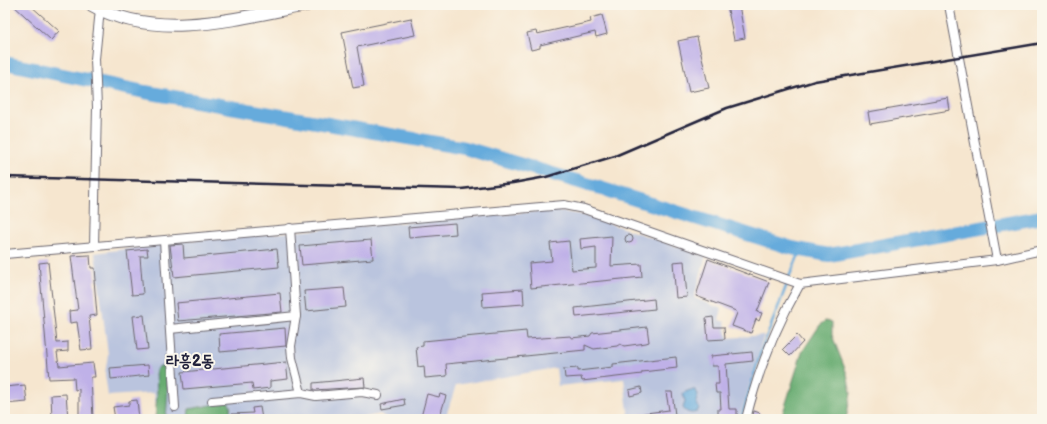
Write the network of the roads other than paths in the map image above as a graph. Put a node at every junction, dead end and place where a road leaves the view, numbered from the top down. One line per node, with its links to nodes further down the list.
1 (306, 5): 3 (highway)
2 (949, 5): 9 (street)
3 (96, 7): 6 (street)
4 (290, 228): 5 (street); 10 (street); 11 (street)
5 (164, 241): 6 (street); 12 (street)
6 (94, 246): 8 (street)
7 (1042, 250): 9 (street)
8 (5, 254)
9 (997, 260): 10 (street)
10 (800, 284): 17 (street)
11 (296, 316): 12 (street); 13 (street)
12 (170, 329): 16 (street)
13 (301, 393): 14 (street); 15 (street)
14 (378, 395)
15 (212, 401)
16 (175, 407)
17 (746, 419)

